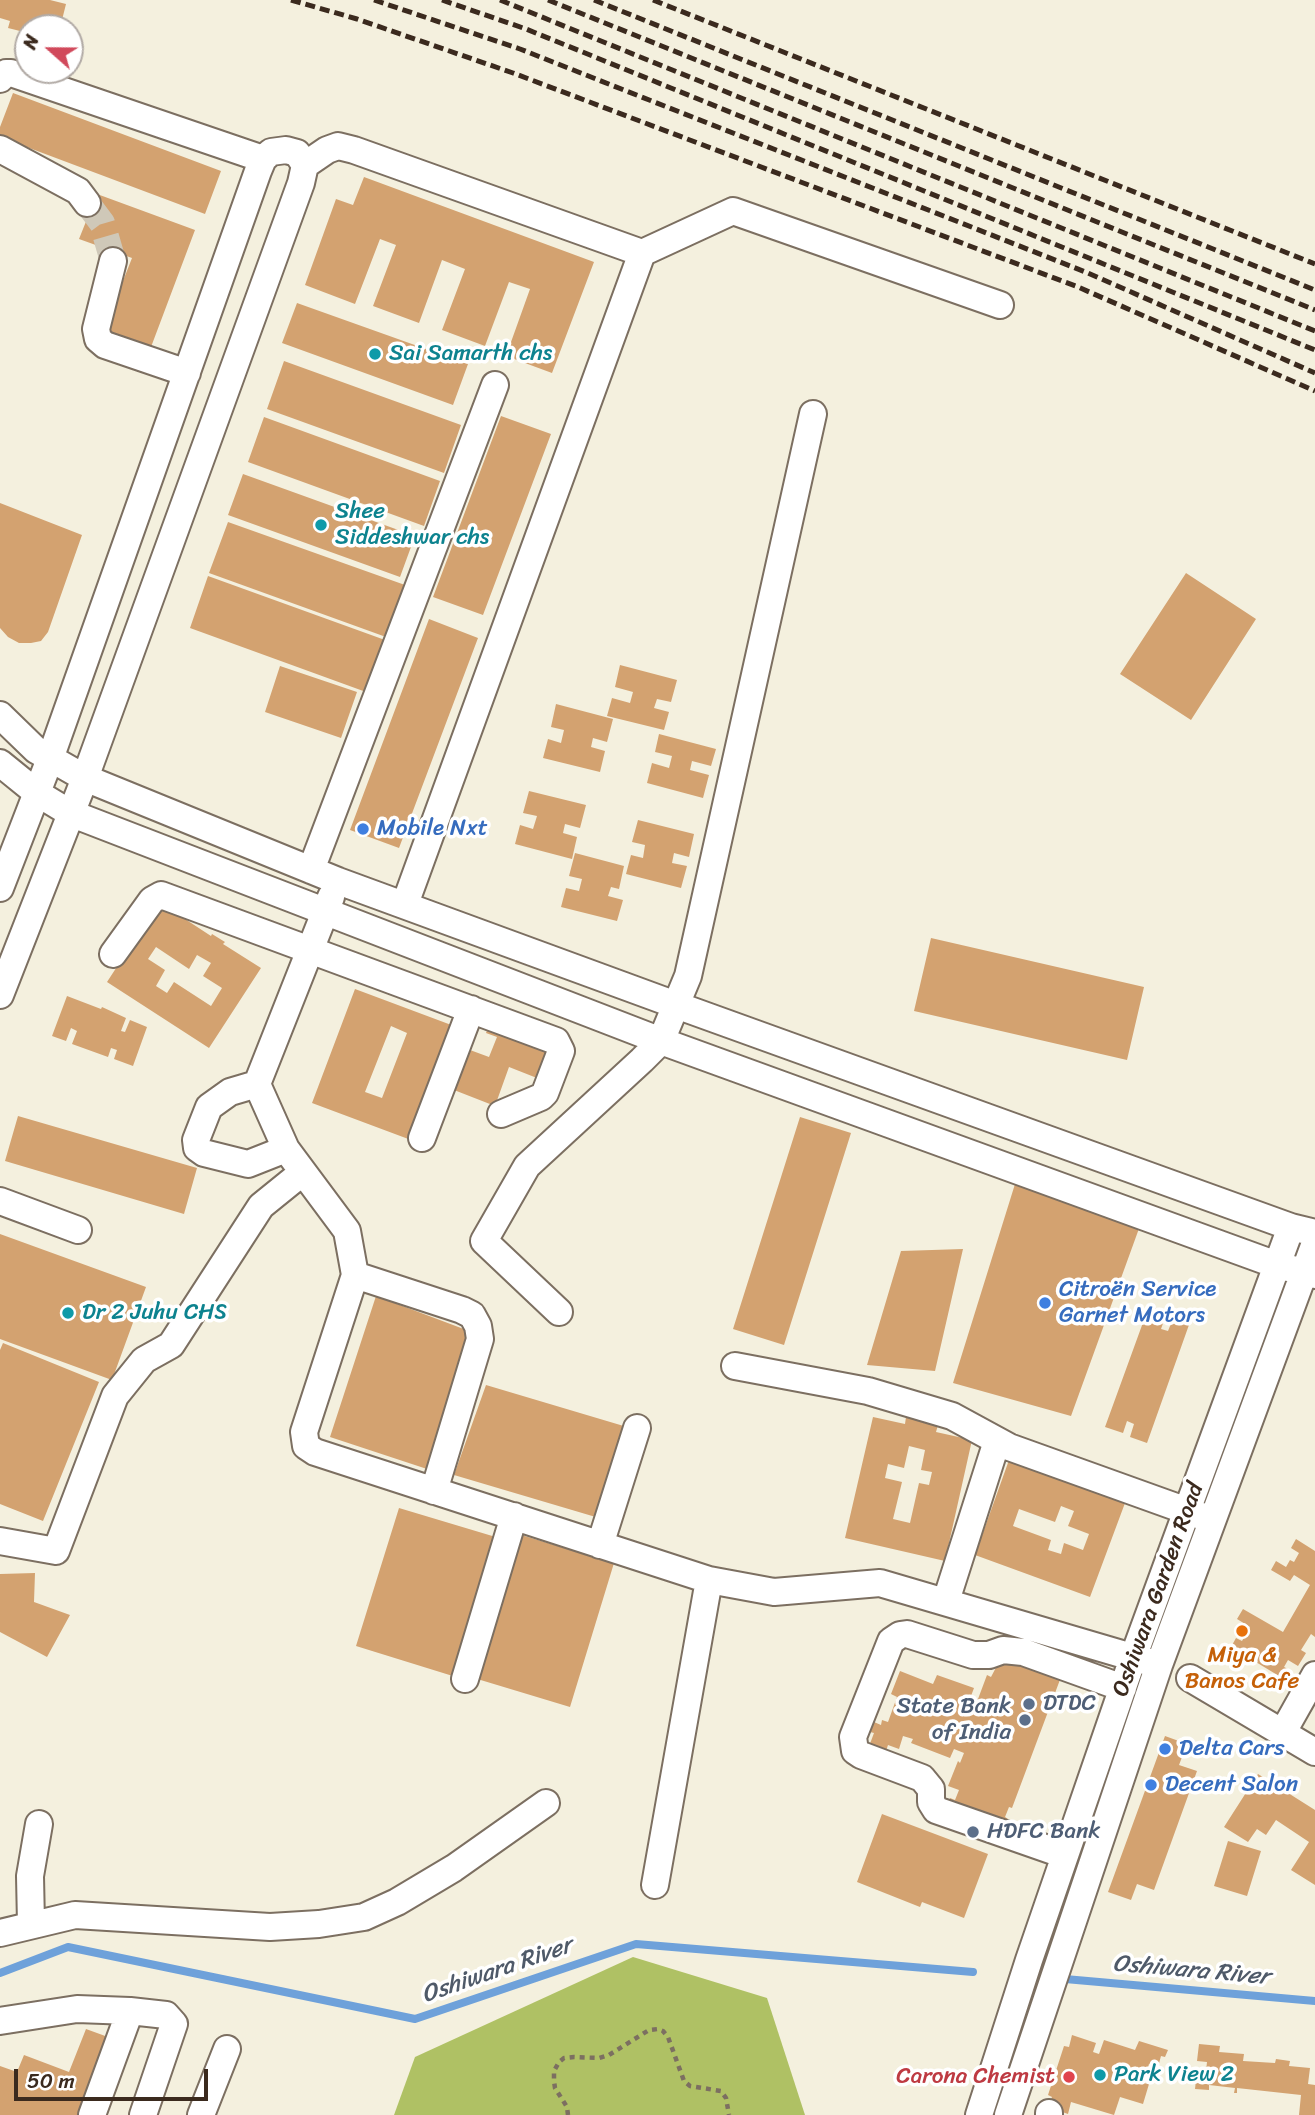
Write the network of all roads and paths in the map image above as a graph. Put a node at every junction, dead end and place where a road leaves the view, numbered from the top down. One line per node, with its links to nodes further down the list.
1 (0, 79): 3 (street)
2 (0, 149): 5 (street)
3 (263, 159): 4 (street); 8 (street)
4 (305, 165): 6 (street); 9 (street)
5 (87, 203)
6 (642, 253): 10 (street); 25 (street)
7 (113, 261): 11 (street)
8 (221, 277): 9 (street); 11 (street)
9 (262, 290): 15 (street)
10 (1000, 304)
11 (187, 373): 14 (street)
12 (495, 385): 22 (street)
13 (813, 414): 30 (street)
14 (118, 563): 15 (street); 17 (street)
15 (158, 577): 19 (street)
16 (0, 715): 17 (street)
17 (50, 759): 19 (street); 20 (street)
18 (0, 763): 20 (street)
19 (85, 778): 21 (street); 22 (street)
20 (37, 793): 21 (street); 24 (street)
21 (70, 813): 26 (street); 29 (street)
22 (311, 870): 23 (street)
23 (338, 881): 25 (street); 26 (street)
24 (0, 888)
25 (405, 904): 30 (street)
26 (325, 912): 27 (street); 32 (street)
27 (310, 950): 28 (street); 31 (street); 33 (street)
28 (113, 954)
29 (0, 995)
30 (676, 1005): 32 (street); 40 (street)
31 (471, 1009): 34 (street); 35 (street)
32 (660, 1041): 42 (street); 45 (street)
33 (257, 1084): 36 (street); 36 (street)
34 (501, 1114)
35 (422, 1138)
36 (286, 1149): 37 (street)
37 (303, 1172): 44 (street); 53 (street)
38 (0, 1201): 39 (street)
39 (78, 1230)
40 (1303, 1230): 42 (street, Oshiwara Garden Road)
41 (1315, 1243): 43 (street, Oshiwara Garden Road)
42 (1277, 1265): 43 (street); 50 (street, Oshiwara Garden Road)
43 (1309, 1274): 52 (street, Oshiwara Garden Road)
44 (355, 1275): 49 (street); 49 (street)
45 (559, 1312)
46 (735, 1366): 48 (street)
47 (637, 1428): 54 (street)
48 (998, 1441): 50 (street); 56 (street)
49 (434, 1491): 51 (street)
50 (1187, 1510): 52 (street); 57 (street, Oshiwara Garden Road)
51 (513, 1516): 54 (street); 61 (street)
52 (1212, 1520): 58 (street, Oshiwara Garden Road)
53 (0, 1541)
54 (600, 1545): 55 (street)
55 (709, 1580): 56 (street); 68 (street)
56 (946, 1601): 57 (street)
57 (1133, 1658): 58 (street); 62 (street, Oshiwara Garden Road)
58 (1159, 1665): 80 (street, Oshiwara Garden Road)
59 (1315, 1675): 63 (street)
60 (1190, 1678): 63 (street)
61 (465, 1679)
62 (1123, 1688): 67 (street, Oshiwara Garden Road); 67 (street)
63 (1283, 1732): 64 (street)
64 (1315, 1752)
65 (546, 1803): 69 (street)
66 (39, 1824): 69 (street)
67 (1065, 1855): 79 (street, Oshiwara Garden Road)
68 (655, 1885)
69 (31, 1924): 70 (street)
70 (0, 1933)
71 (130, 2011): 72 (street); 74 (street); 75 (street)
72 (0, 2021)
73 (227, 2049): 76 (street)
74 (92, 2115)
75 (143, 2115)
76 (201, 2115)
77 (568, 2115): 78 (path)
78 (729, 2115)
79 (979, 2115)
80 (1008, 2115)

